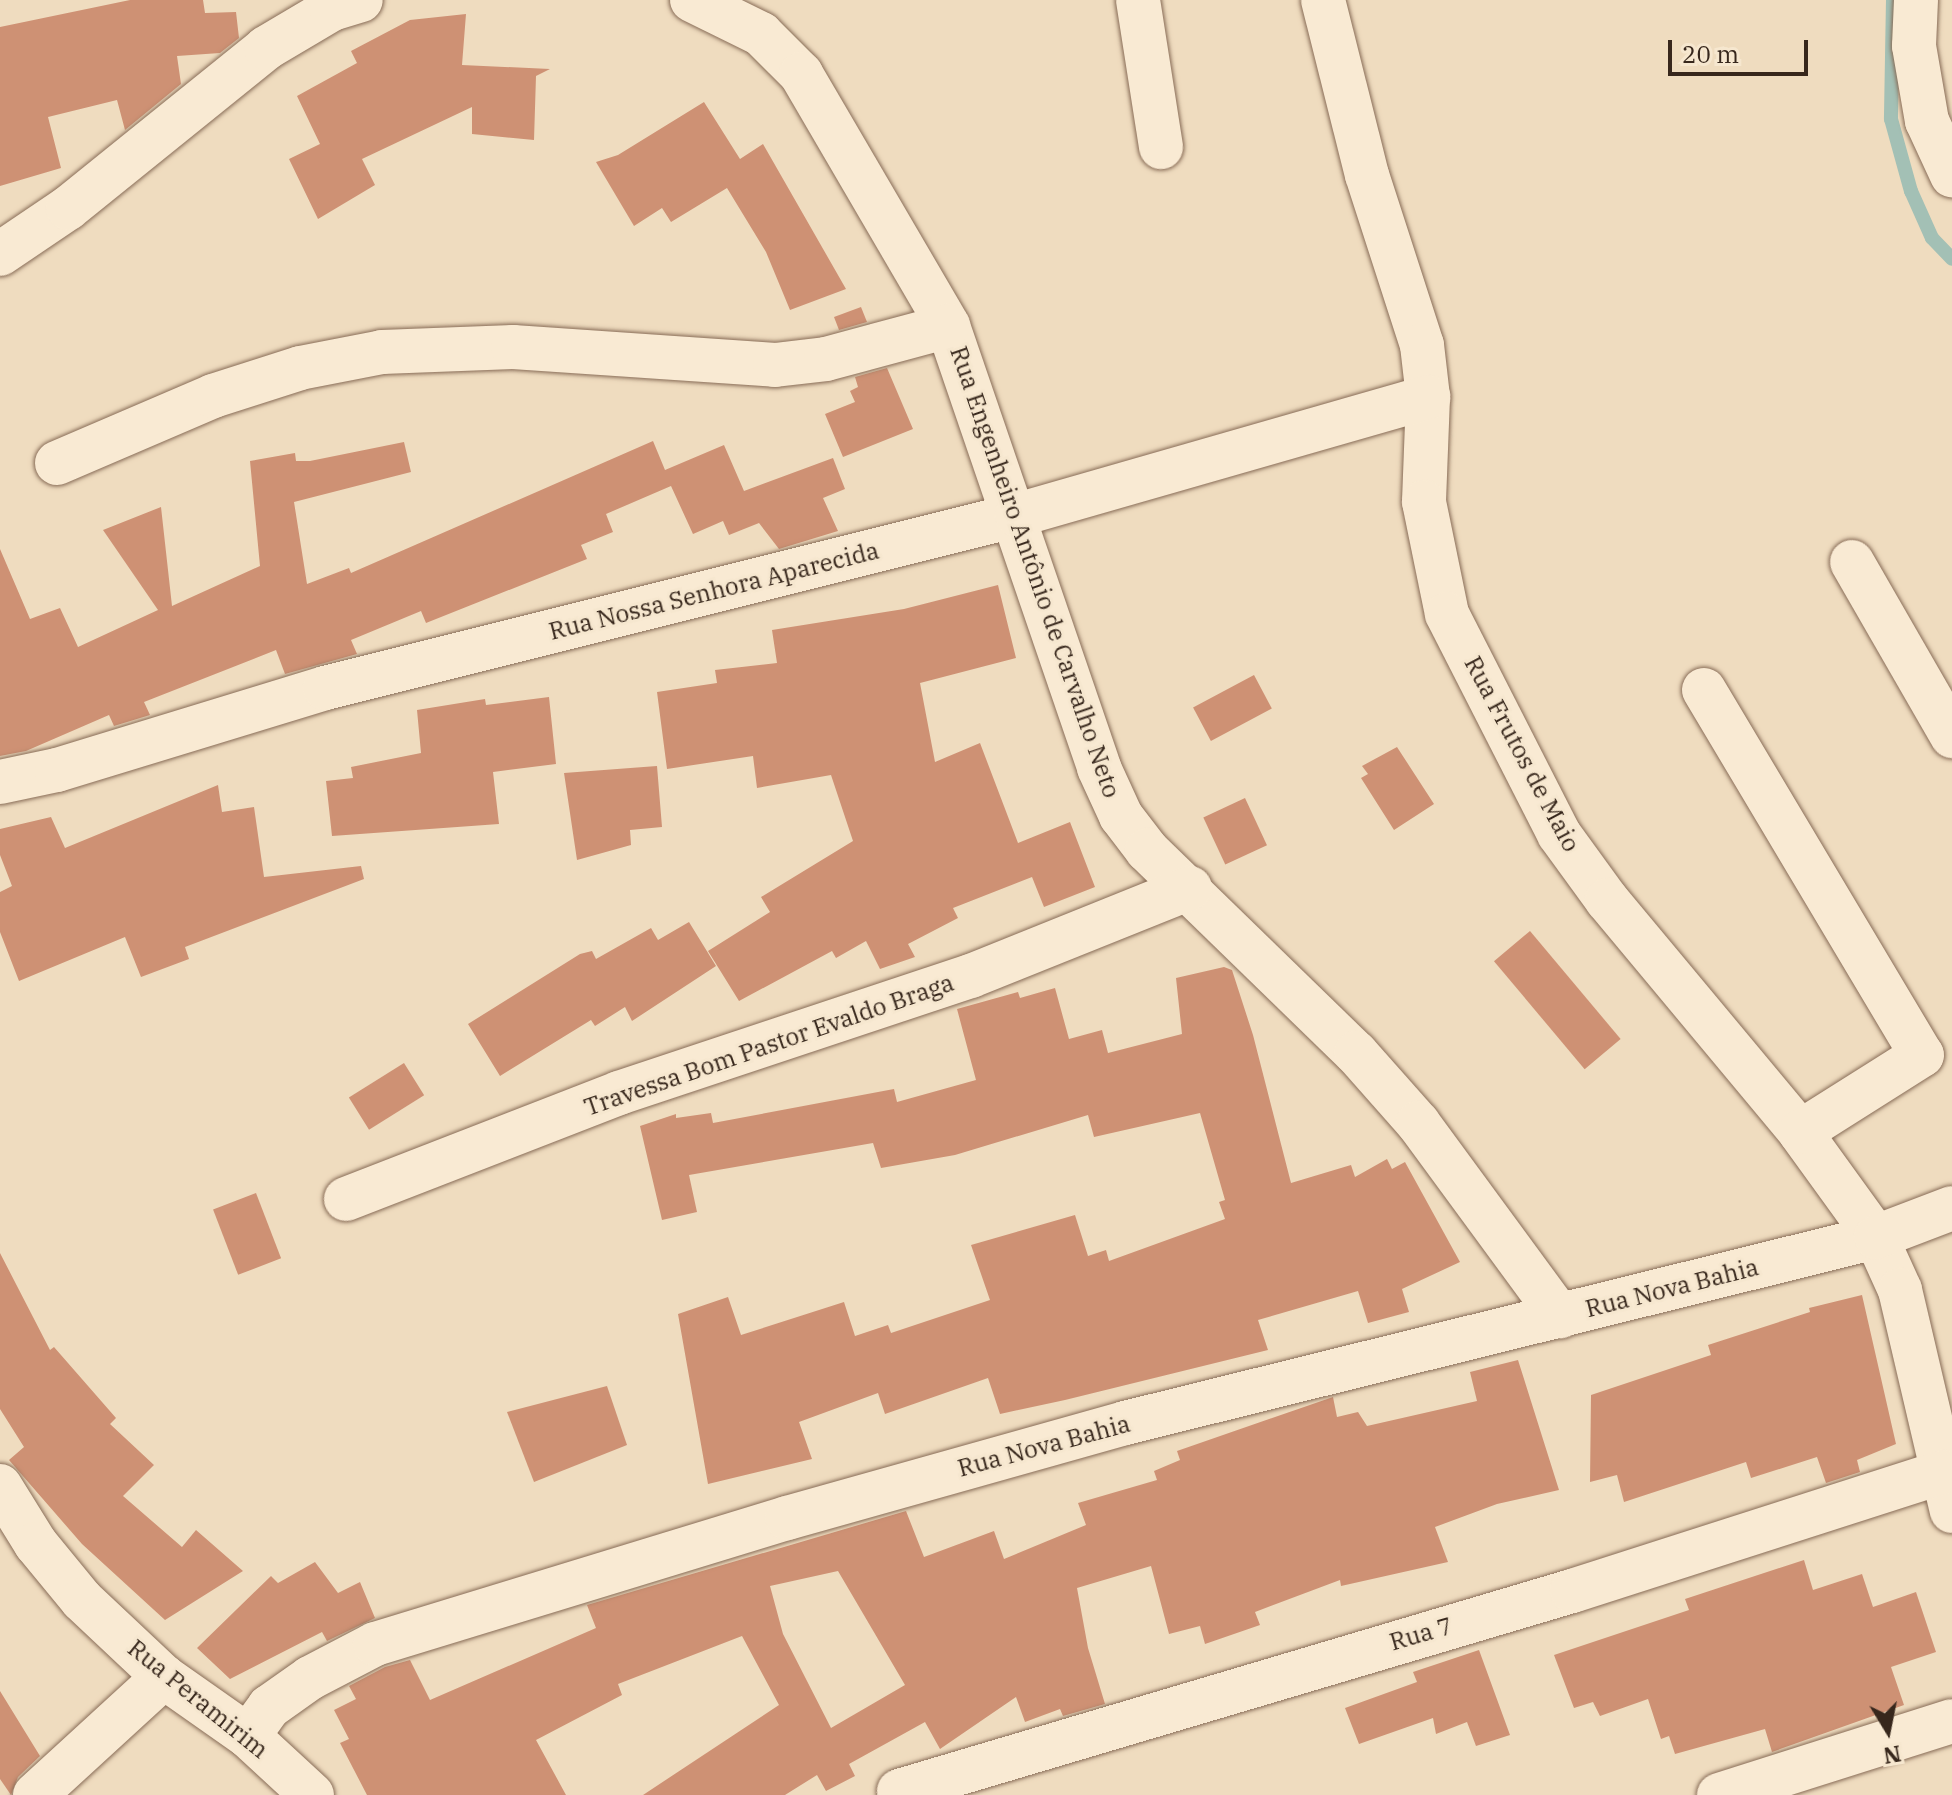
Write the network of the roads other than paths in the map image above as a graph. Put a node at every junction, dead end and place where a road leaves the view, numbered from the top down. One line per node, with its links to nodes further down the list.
1 (692, 0): 9 (street, Rua Engenheiro Antônio de Carvalho Neto)
2 (1138, 0): 6 (street)
3 (1323, 0): 10 (street, Rua Frutos de Maio)
4 (1916, 0): 7 (street)
5 (337, 3): 8 (street)
6 (1161, 147)
7 (1952, 175)
8 (0, 254)
9 (948, 326): 11 (street); 12 (street, Rua Engenheiro Antônio de Carvalho Neto)
10 (1428, 397): 12 (street, Rua Nossa Senhora Aparecida); 18 (street, Rua Frutos de Maio)
11 (57, 463)
12 (1017, 515): 16 (street, Rua Nossa Senhora Aparecida); 17 (street, Rua Engenheiro Antônio de Carvalho Neto)
13 (1852, 562): 15 (street)
14 (1704, 690): 18 (street)
15 (1952, 736)
16 (0, 782)
17 (1190, 888): 19 (street, Travessa Bom Pastor Evaldo Braga); 22 (street, Rua Engenheiro Antônio de Carvalho Neto)
18 (1800, 1132): 21 (street, Rua Frutos de Maio)
19 (346, 1199)
20 (1952, 1208): 21 (street, Rua Nova Bahia)
21 (1876, 1237): 22 (street, Rua Nova Bahia); 24 (street, Rua Frutos de Maio)
22 (1560, 1316): 27 (street, Rua Nova Bahia)
23 (0, 1486): 25 (street, Rua Peramirim)
24 (1947, 1492): 28 (street, Rua 7)
25 (164, 1677): 27 (street, Rua Peramirim); 29 (street)
26 (1952, 1721): 31 (street)
27 (248, 1736): 30 (street, Rua Peramirim)
28 (899, 1791)
29 (35, 1795)
30 (312, 1795)
31 (1719, 1795)

